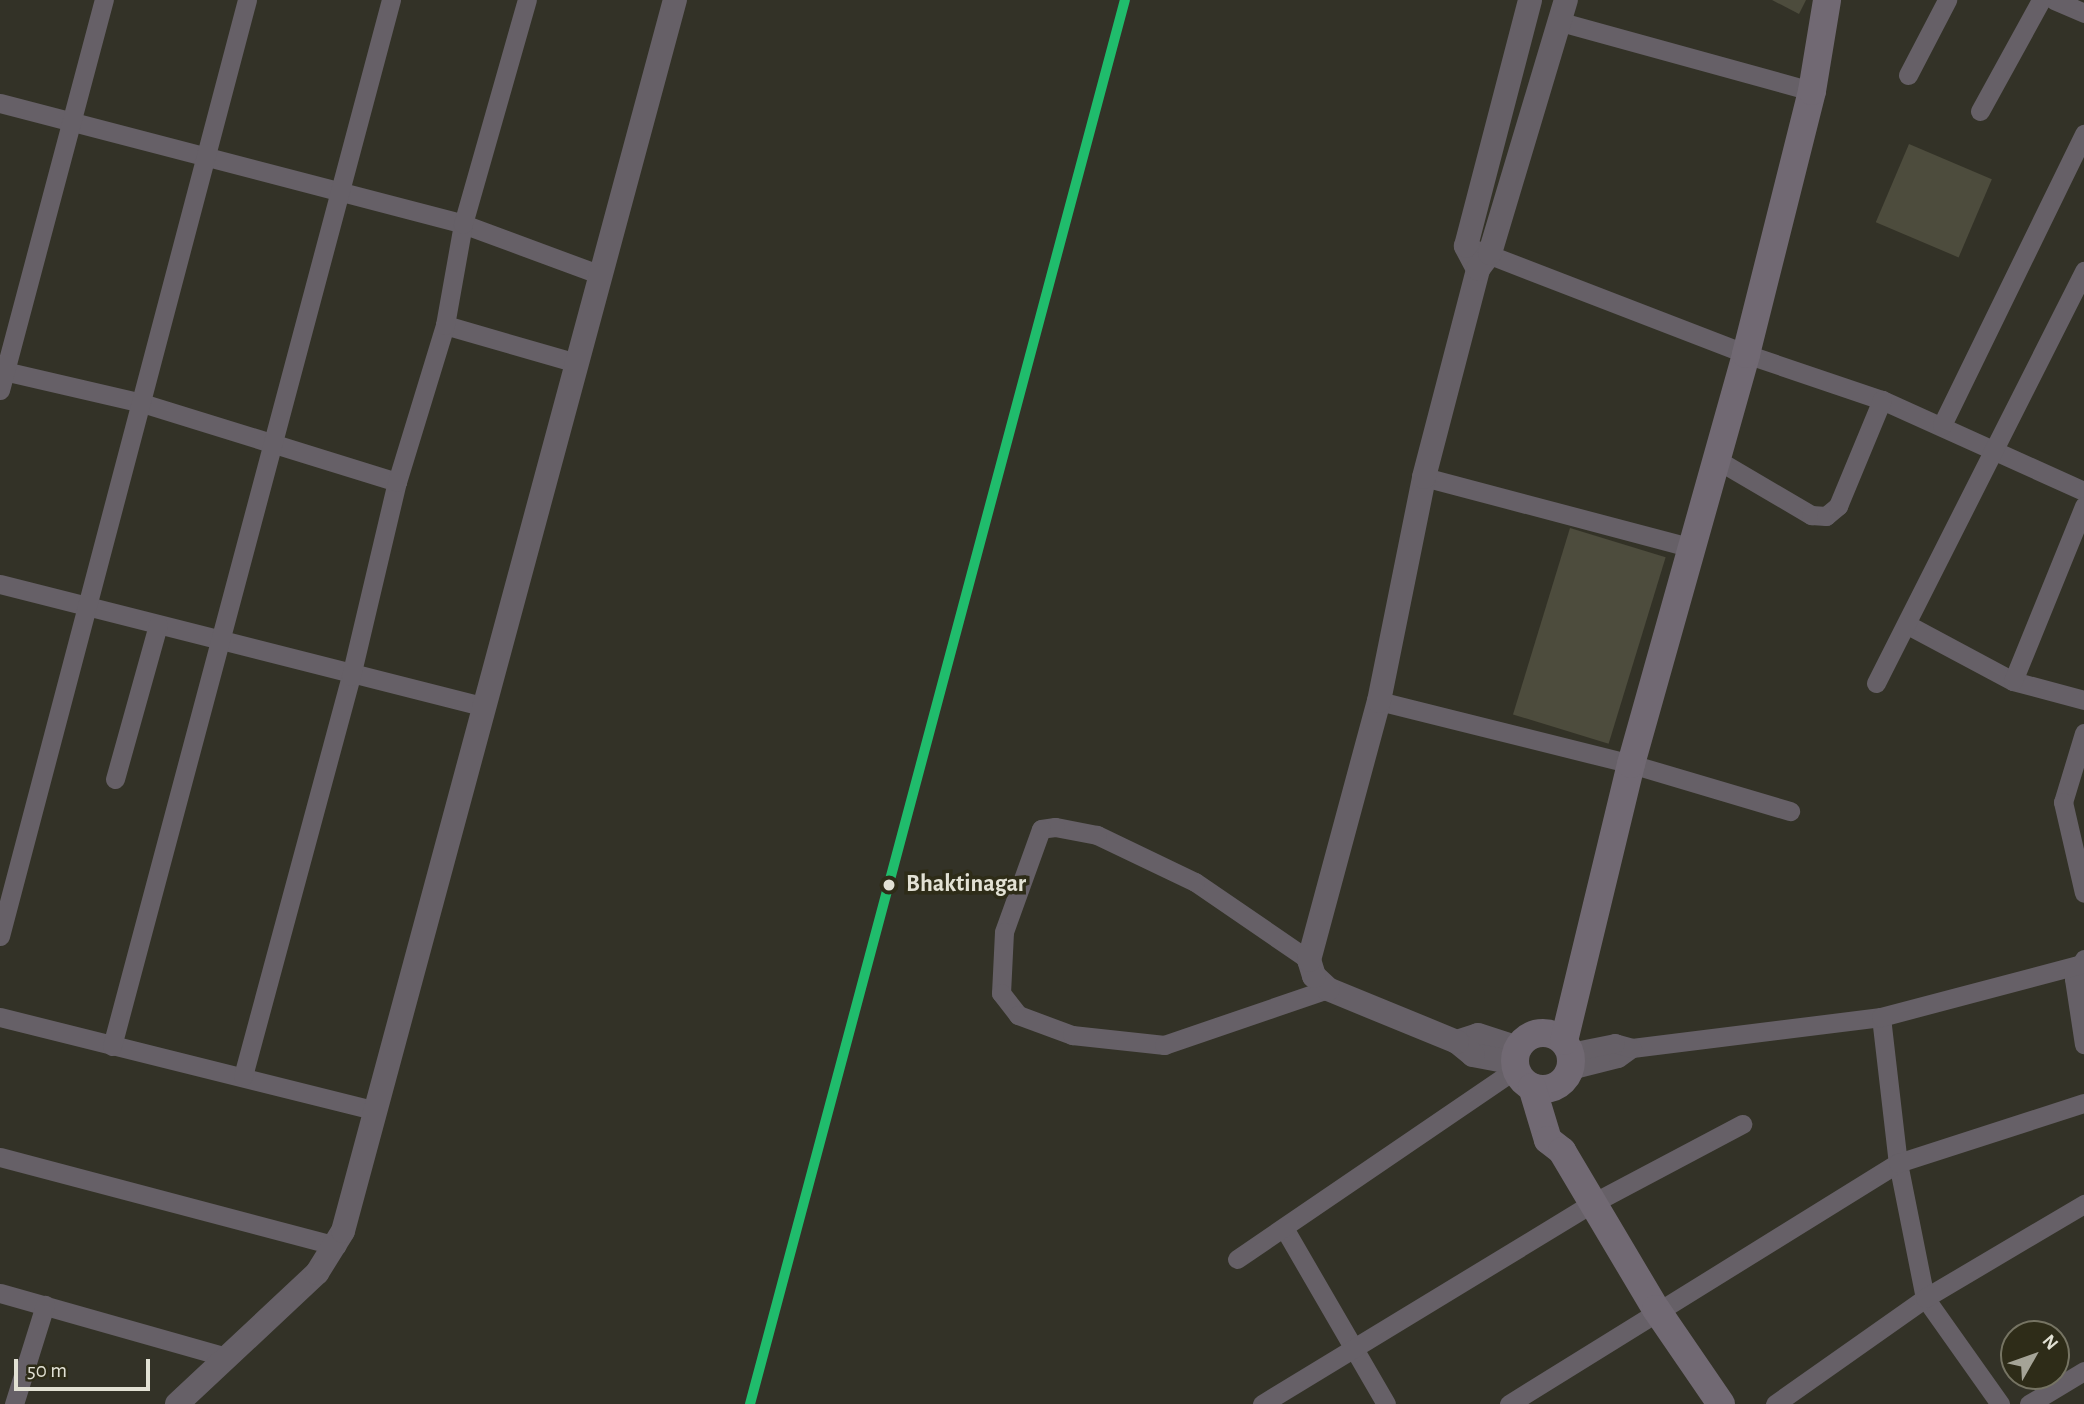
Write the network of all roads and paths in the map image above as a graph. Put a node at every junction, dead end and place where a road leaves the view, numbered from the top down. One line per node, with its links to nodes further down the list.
1 (104, 0): 17 (street)
2 (247, 0): 19 (street)
3 (391, 0): 20 (street)
4 (527, 0): 21 (street)
5 (675, 0): 24 (street)
6 (1530, 0): 22 (street)
7 (1827, 0): 14 (main road)
8 (1947, 0): 13 (street)
9 (2041, 0): 16 (street)
10 (2053, 0): 12 (street)
11 (1564, 11): 14 (street); 22 (street)
12 (2084, 13)
13 (1908, 75)
14 (1812, 91): 26 (main road)
15 (0, 103): 17 (street)
16 (1980, 111)
17 (74, 120): 19 (street); 28 (street)
18 (2084, 134): 31 (street)
19 (208, 155): 20 (street); 30 (street)
20 (342, 190): 21 (street); 32 (street)
21 (463, 224): 24 (street); 25 (street)
22 (1484, 261): 26 (street); 35 (street)
23 (2084, 271): 33 (street)
24 (598, 274): 27 (street)
25 (445, 325): 27 (street); 36 (street)
26 (1745, 354): 29 (street); 34 (main road)
27 (573, 362): 50 (street)
28 (2, 377): 30 (street)
29 (1882, 400): 31 (street); 34 (street)
30 (142, 403): 32 (street); 41 (street)
31 (1942, 425): 33 (street)
32 (275, 442): 36 (street); 44 (street)
33 (1992, 447): 37 (street); 43 (street)
34 (1714, 458): 39 (main road)
35 (1424, 477): 39 (street); 49 (street)
36 (397, 482): 45 (street)
37 (2084, 491)
38 (2084, 506): 46 (street)
39 (1689, 547): 52 (main road)
40 (0, 584): 41 (street)
41 (85, 606): 42 (street); 56 (street)
42 (158, 625): 44 (street); 53 (street)
43 (1908, 625): 46 (street); 47 (street)
44 (219, 642): 45 (street); 63 (street)
45 (351, 676): 50 (street); 66 (street)
46 (2013, 681): 48 (street)
47 (1876, 683)
48 (2084, 700)
49 (1379, 701): 52 (street); 57 (street)
50 (482, 706): 68 (street)
51 (2084, 733): 55 (street)
52 (1631, 764): 54 (street); 64 (main road)
53 (115, 779)
54 (1790, 811)
55 (2084, 893)
56 (0, 936)
57 (1308, 960): 59 (street); 59 (street)
58 (2081, 962): 61 (street); 62 (street)
59 (1328, 989): 65 (street)
60 (0, 1017): 63 (street)
61 (1881, 1017): 64 (street); 71 (street)
62 (2084, 1044)
63 (113, 1046): 66 (street)
64 (1564, 1049): 65 (main road); 65 (main road)
65 (1525, 1071): 72 (main road); 74 (street)
66 (243, 1076): 68 (street)
67 (2084, 1103): 71 (street)
68 (376, 1111): 75 (street)
69 (1742, 1124): 72 (street)
70 (0, 1157): 75 (street)
71 (1898, 1163): 78 (street); 80 (street)
72 (1593, 1203): 80 (main road); 81 (street)
73 (2084, 1204): 78 (street)
74 (1284, 1228): 76 (street); 81 (street)
75 (336, 1246): 82 (street)
76 (1237, 1258)
77 (0, 1293): 79 (street)
78 (1925, 1298): 90 (street); 91 (street)
79 (45, 1305): 82 (street); 84 (street)
80 (1656, 1310): 88 (street); 89 (main road)
81 (1355, 1349): 86 (street); 87 (street)
82 (226, 1357): 85 (street)
83 (2084, 1371): 92 (street)
84 (14, 1404)
85 (177, 1404)
86 (1262, 1404)
87 (1386, 1404)
88 (1509, 1404)
89 (1721, 1404)
90 (1775, 1404)
91 (2000, 1404)
92 (2029, 1404)

